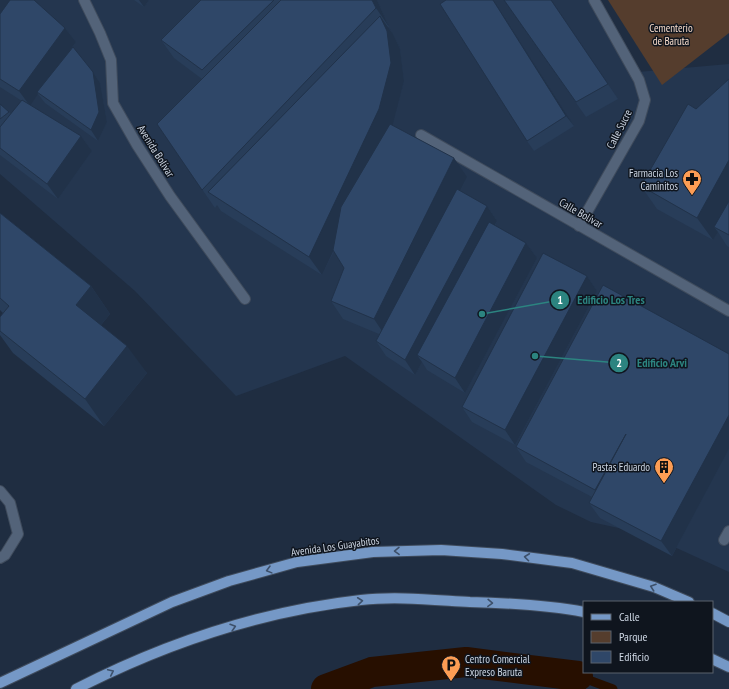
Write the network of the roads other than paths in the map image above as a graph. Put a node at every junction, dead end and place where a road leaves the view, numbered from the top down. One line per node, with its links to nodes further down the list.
1 (84, 0): 5 (street, Avenida Bolívar)
2 (594, 0): 4 (street, Calle Sucre)
3 (421, 135): 4 (street, Calle Bolívar)
4 (579, 226): 6 (street, Calle Bolívar)
5 (245, 299)
6 (729, 311)
7 (0, 491): 8 (street)
8 (0, 558)
9 (687, 601): 15 (main road, Avenida Los Guayabitos, one-way to 15)
10 (583, 612): 16 (main road, one-way to 10)
11 (713, 614): 12 (main road)
12 (729, 622)
13 (713, 659): 14 (main road)
14 (729, 667)
15 (0, 683)
16 (76, 689)

